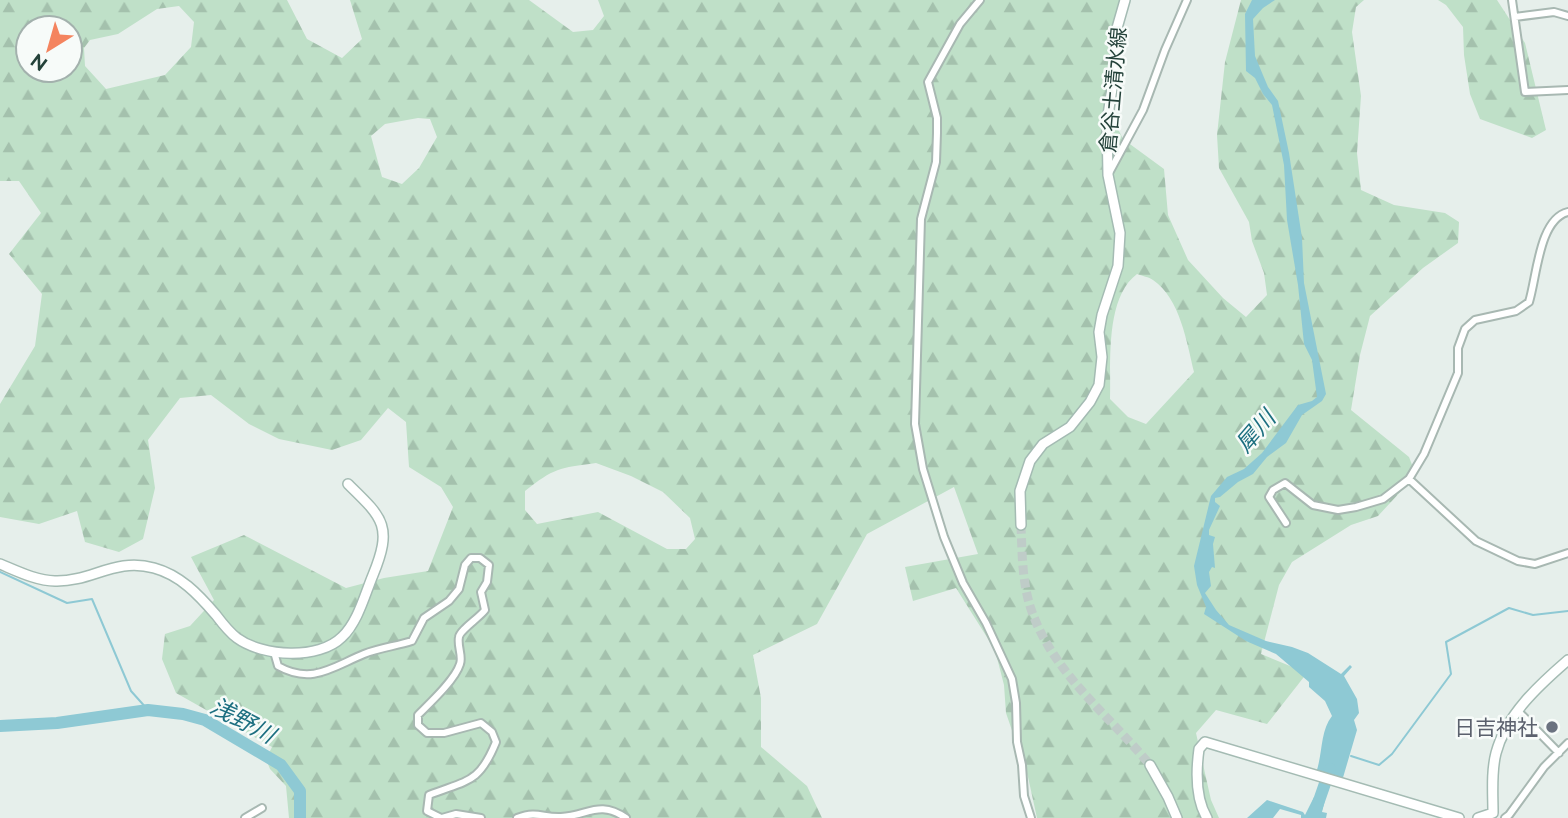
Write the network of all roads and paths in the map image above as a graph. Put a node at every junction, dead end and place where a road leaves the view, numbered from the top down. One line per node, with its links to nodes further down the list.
1 (980, 0): 29 (street)
2 (1125, 0): 8 (street, 倉谷土清水線)
3 (1187, 0): 8 (street)
4 (1512, 0): 6 (street)
5 (1568, 16): 6 (street)
6 (1515, 17): 7 (street)
7 (1568, 90)
8 (1108, 175): 13 (street, 倉谷土清水線)
9 (1568, 212): 10 (street)
10 (1409, 479): 12 (street); 14 (street)
11 (348, 484): 16 (street)
12 (1286, 523)
13 (1021, 525)
14 (1568, 553)
15 (0, 564): 16 (street)
16 (274, 652): 25 (street)
17 (1568, 660): 18 (street)
18 (1518, 711): 20 (street); 23 (street)
19 (1568, 743): 20 (street)
20 (1559, 753): 34 (street)
21 (1150, 765): 30 (street)
22 (262, 808): 24 (street)
23 (1493, 816): 33 (street)
24 (245, 818)
25 (441, 818): 26 (street)
26 (481, 818)
27 (517, 818): 28 (street)
28 (626, 818)
29 (1031, 818)
30 (1177, 818)
31 (1207, 818): 32 (street)
32 (1459, 818)
33 (1478, 818)
34 (1505, 818)

